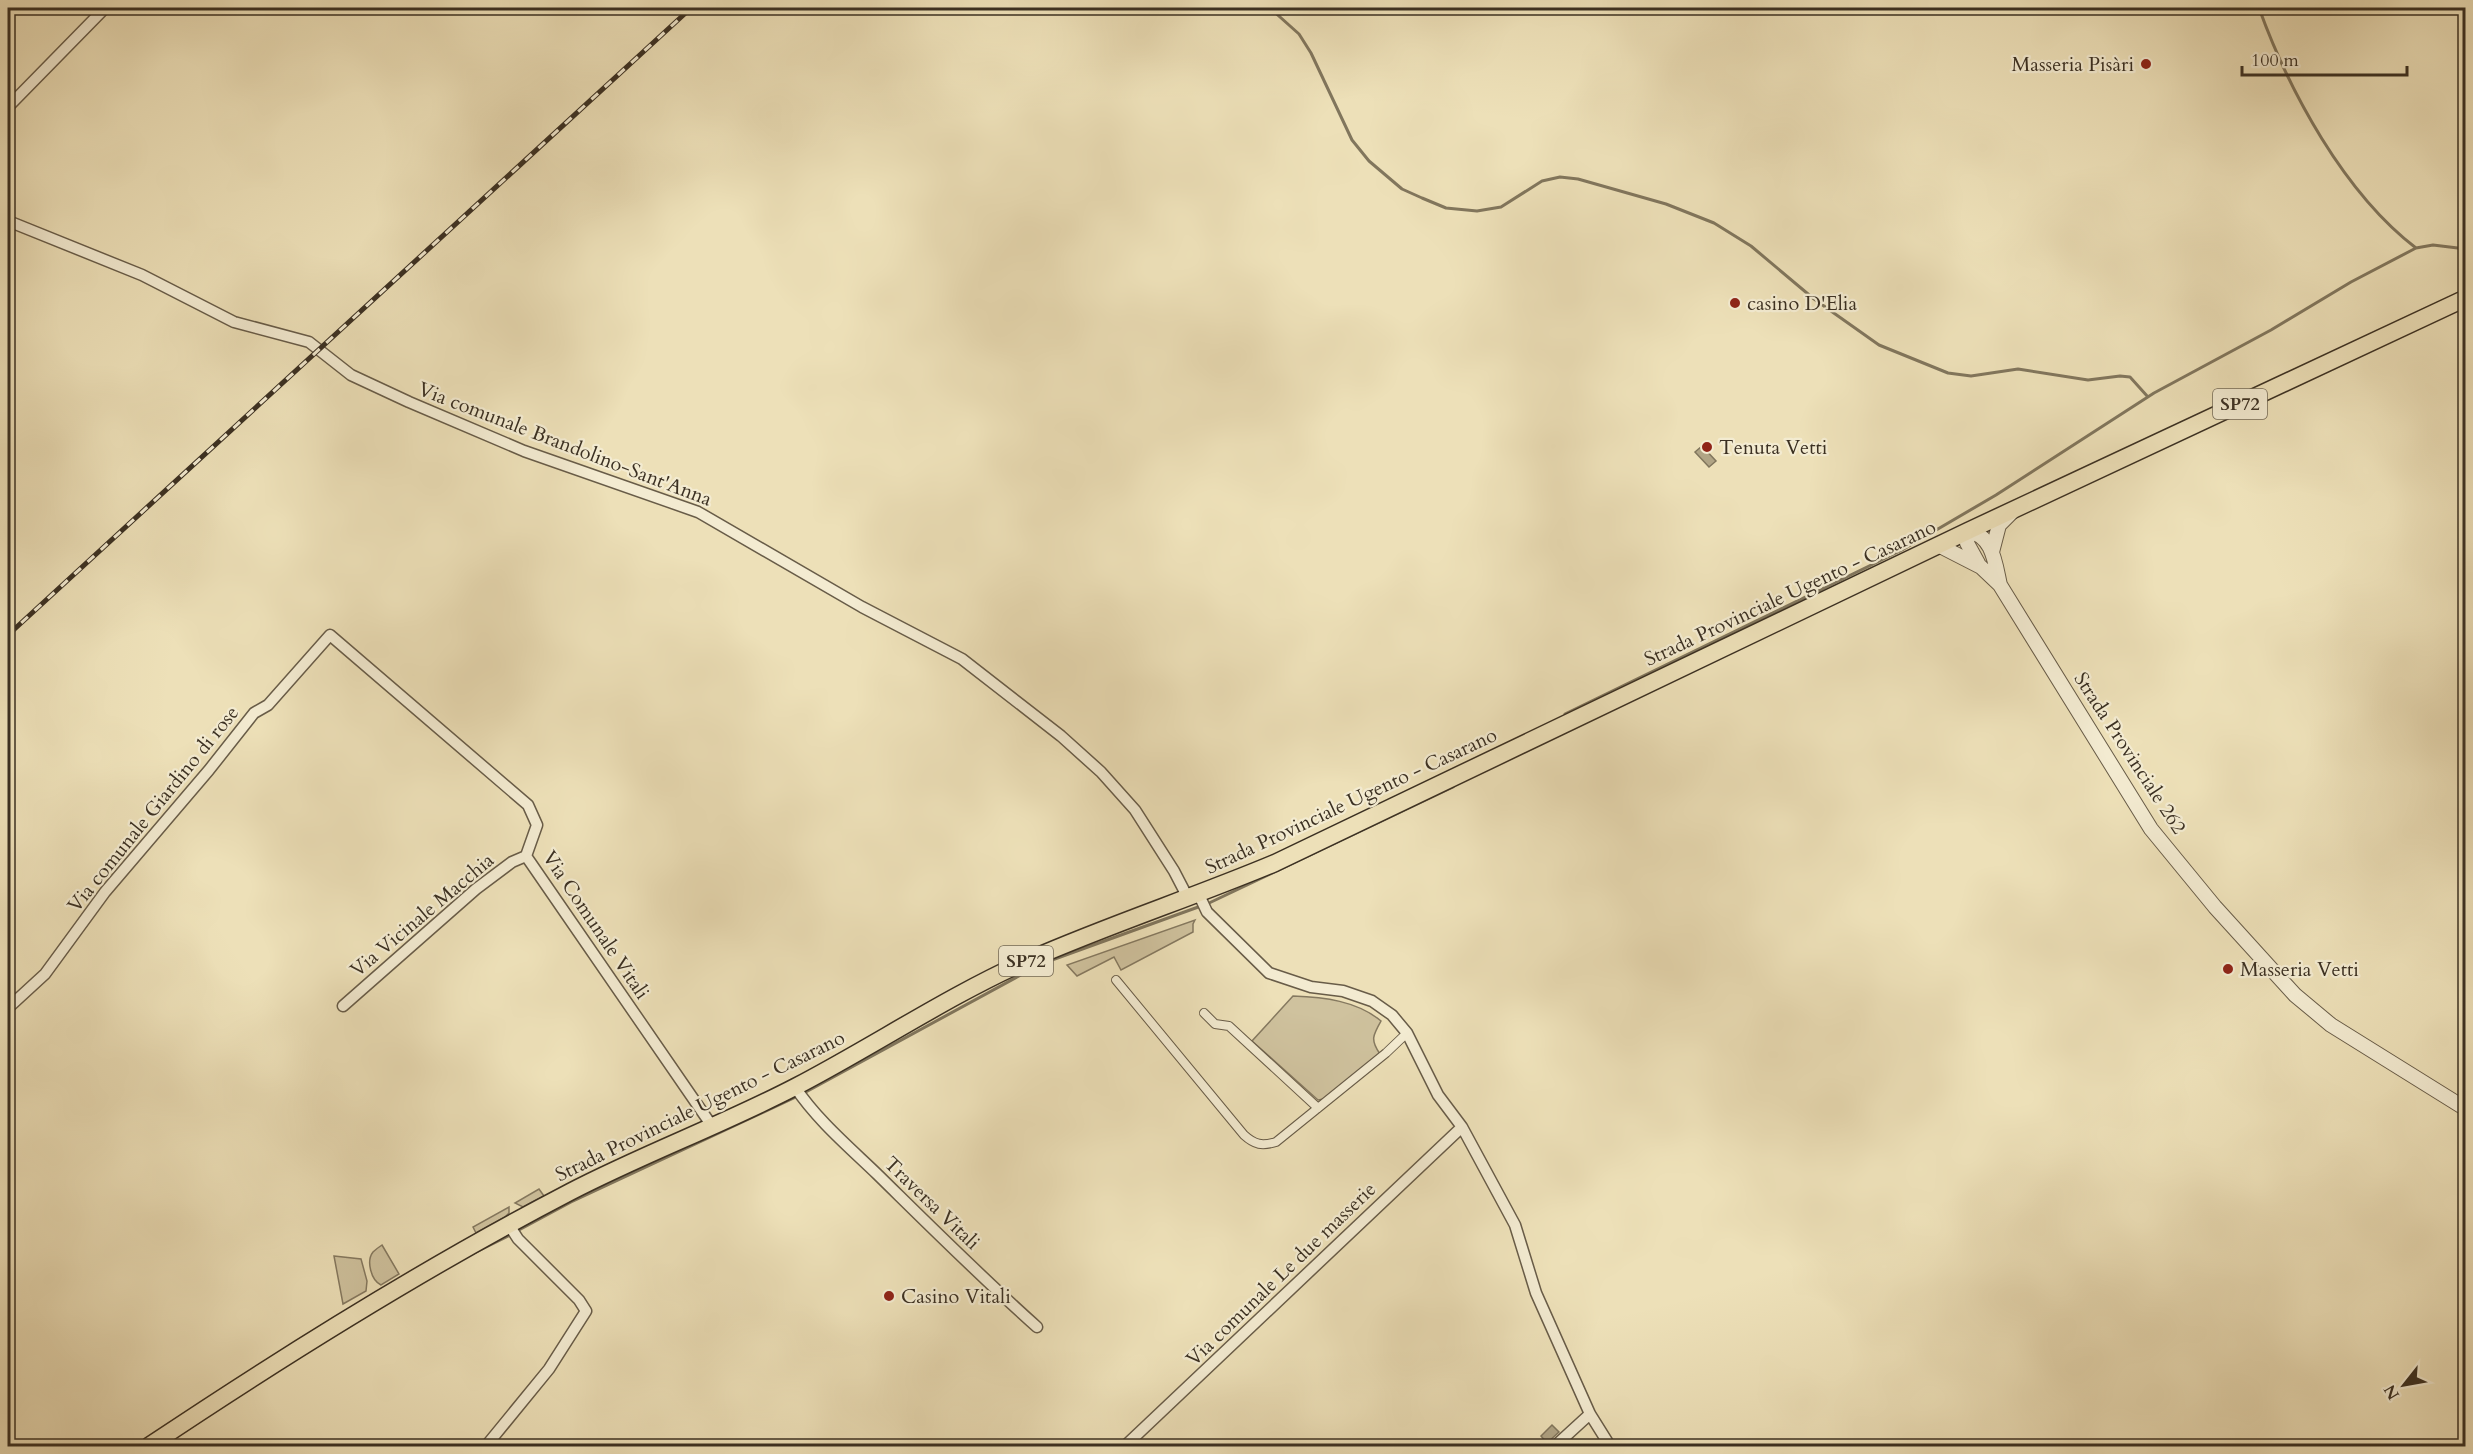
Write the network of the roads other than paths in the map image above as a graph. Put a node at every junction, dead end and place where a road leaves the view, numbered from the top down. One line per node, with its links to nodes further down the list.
1 (105, 8): 2 (street)
2 (8, 107)
3 (8, 221): 13 (street, Via comunale Brandolino-Sant'Anna)
4 (2466, 298): 5 (main road, Strada Provinciale Ugento - Casarano / SP72)
5 (2014, 510): 6 (main road, Strada Provinciale Ugento - Casarano / SP72); 8 (street)
6 (1968, 531): 7 (main road, Strada Provinciale Ugento - Casarano / SP72); 8 (street); 9 (street)
7 (1940, 546): 9 (street); 13 (main road, Strada Provinciale Ugento - Casarano / SP72)
8 (1992, 552): 10 (street)
9 (1980, 567): 10 (street)
10 (2000, 585): 21 (street, Strada Provinciale 262)
11 (330, 635): 12 (street, Via Comunale Vitali); 16 (street, Via comunale Giardino di rose)
12 (526, 856): 15 (street, Via Vicinale Macchia); 22 (street, Via Comunale Vitali)
13 (1194, 897): 18 (street, Via comunale Brandolino-Sant'Anna); 19 (main road, Strada Provinciale Ugento - Casarano / SP72)
14 (1116, 980): 20 (street)
15 (343, 1006)
16 (8, 1008)
17 (1204, 1013): 20 (street)
18 (1407, 1033): 20 (street); 23 (street, Via comunale Brandolino-Sant'Anna)
19 (795, 1087): 22 (main road, Strada Provinciale Ugento - Casarano / SP72); 25 (street, Traversa Vitali)
20 (1318, 1108)
21 (2466, 1109)
22 (712, 1126): 24 (main road, Strada Provinciale Ugento - Casarano / SP72)
23 (1461, 1127): 26 (street, Via comunale Brandolino-Sant'Anna); 29 (street, Via comunale Le due masserie)
24 (514, 1232): 27 (main road, Strada Provinciale Ugento - Casarano / SP72); 28 (street)
25 (1037, 1327)
26 (1590, 1414): 30 (street); 31 (street, Via comunale Brandolino-Sant'Anna)
27 (149, 1446)
28 (486, 1446)
29 (1125, 1446)
30 (1555, 1446)
31 (1610, 1446)

